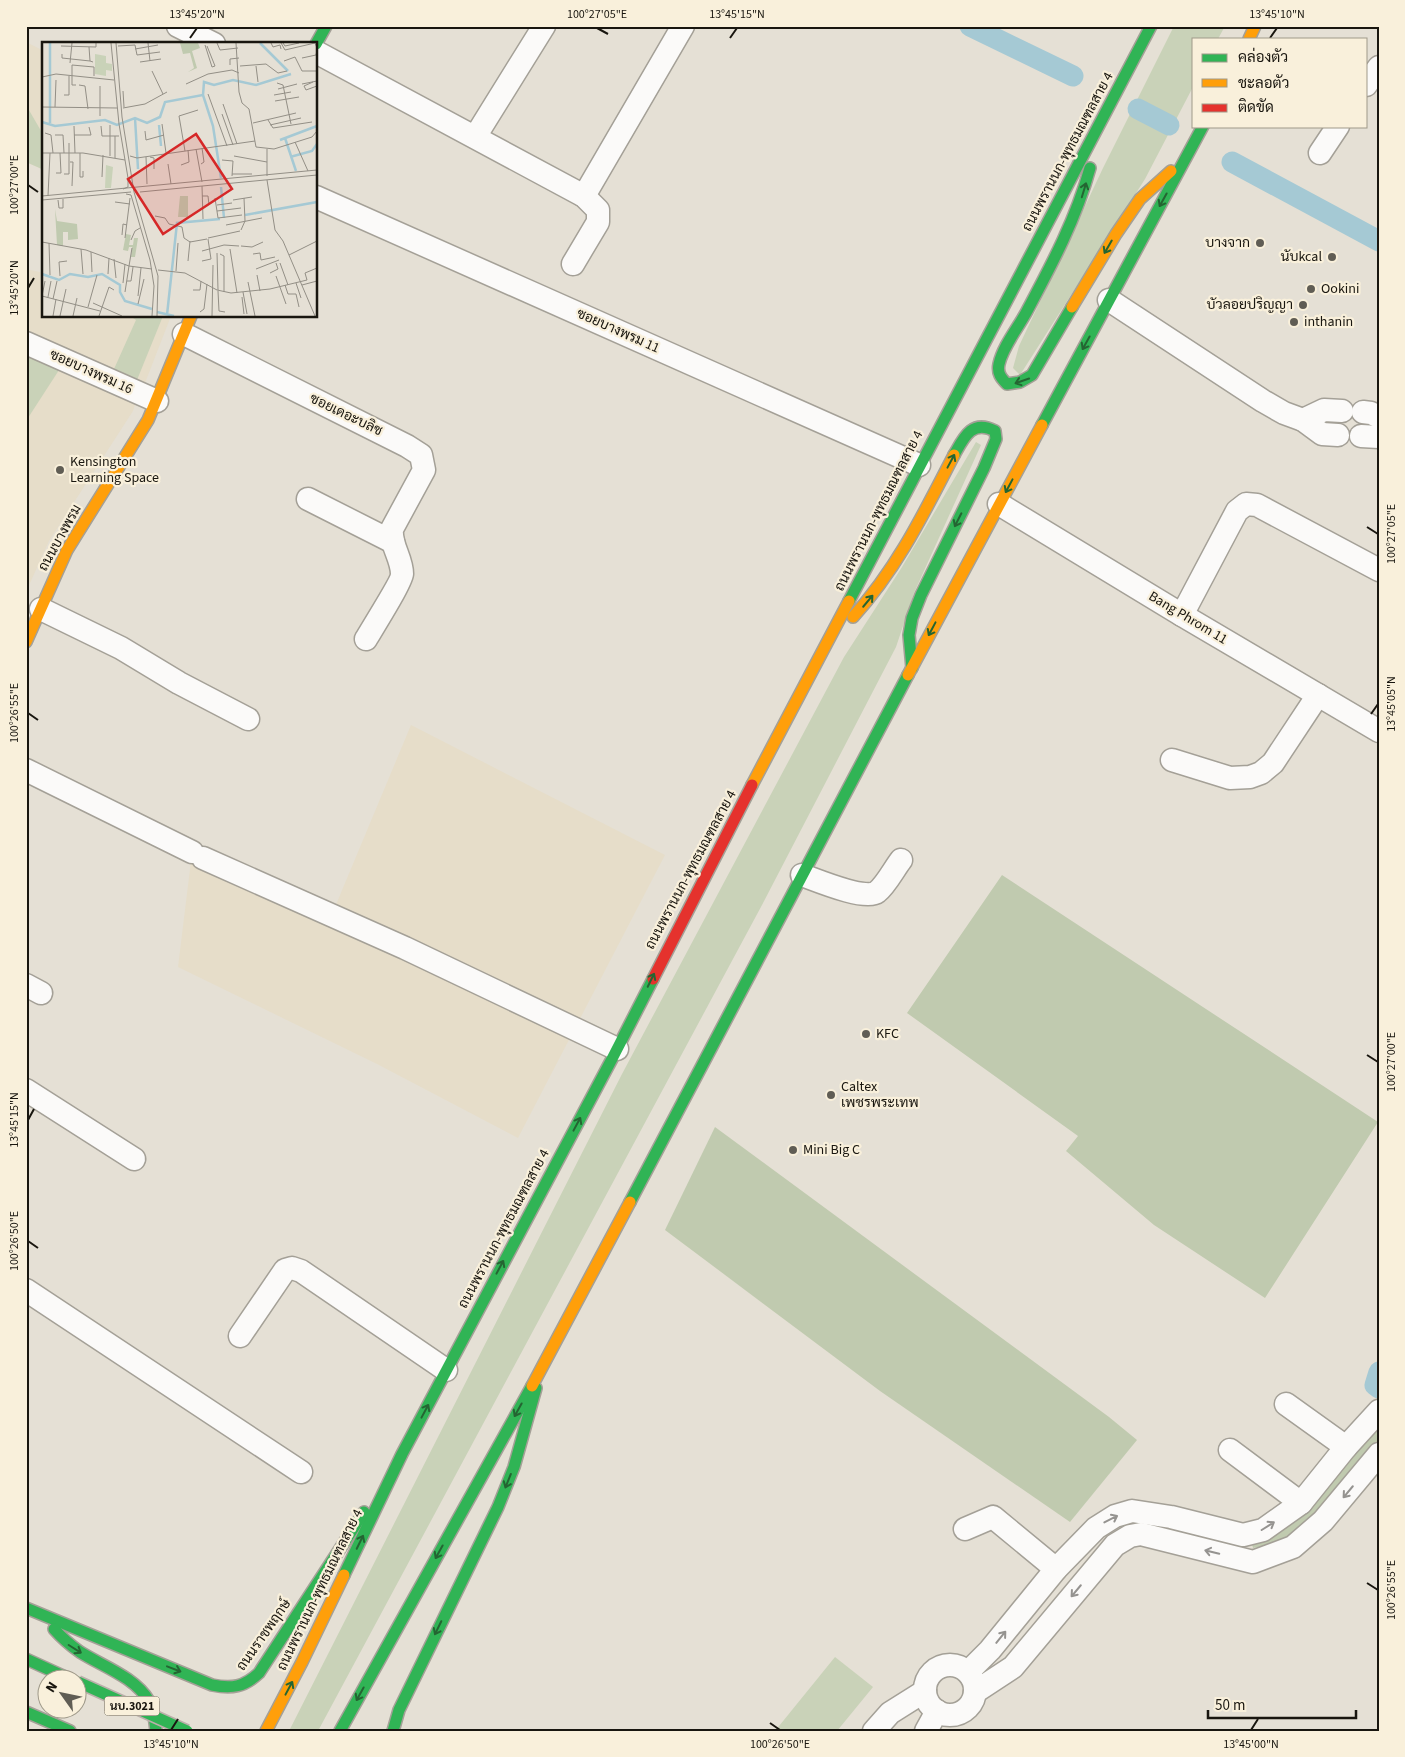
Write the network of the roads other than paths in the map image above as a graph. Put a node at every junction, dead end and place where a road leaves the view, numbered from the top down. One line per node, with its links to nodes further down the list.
1 (178, 26): 8 (street)
2 (326, 26): 9 (main road)
3 (544, 26): 15 (street)
4 (682, 26): 19 (street)
5 (1151, 26): 16 (main road, ถนนพรานนก-พุทธมณฑลสาย 4)
6 (1255, 26): 7 (main road)
7 (1249, 38)
8 (210, 42)
9 (317, 42)
10 (318, 53): 15 (street)
11 (1379, 67): 12 (street)
12 (1368, 82)
13 (1202, 128): 18 (main road)
14 (1337, 128): 17 (street)
15 (475, 137): 19 (street)
16 (1093, 137): 18 (main road, one-way to 16); 29 (main road, ถนนพรานนก-พุทธมณฑลสาย 4)
17 (1320, 153)
18 (1186, 158): 22 (main road, one-way to 22)
19 (584, 196): 21 (street)
20 (318, 198): 29 (street, ซอยบางพรม 11)
21 (573, 264)
22 (1110, 300): 27 (street); 31 (main road, one-way to 31)
23 (187, 325): 25 (main road, ถนนบางพรม); 32 (street, ซอยเดอะบลิซ)
24 (26, 343): 25 (street, ซอยบางพรม 16)
25 (157, 401): 34 (main road, ถนนบางพรม)
26 (1361, 413): 27 (street)
27 (1303, 420): 28 (street)
28 (1338, 435)
29 (919, 465): 36 (main road, ถนนพรานนก-พุทธมณฑลสาย 4)
30 (308, 499): 32 (street)
31 (999, 504): 35 (street, Bang Phrom 11); 39 (main road, one-way to 39)
32 (393, 542): 37 (street, ซอยเดอะบลิซ)
33 (1379, 570): 35 (street)
34 (41, 609): 38 (main road, ถนนบางพรม); 41 (street)
35 (1182, 615): 40 (street, Bang Phrom 11)
36 (832, 634): 39 (main road, one-way to 39); 47 (main road, ถนนพรานนก-พุทธมณฑลสาย 4, one-way to 36)
37 (366, 639)
38 (26, 642)
39 (912, 668): 46 (main road)
40 (1318, 696): 42 (street, Bang Phrom 11); 43 (street)
41 (248, 719)
42 (1379, 731)
43 (1172, 760)
44 (26, 770): 47 (street)
45 (901, 860): 46 (street)
46 (802, 875): 52 (main road)
47 (617, 1049): 53 (main road, ถนนพรานนก-พุทธมณฑลสาย 4, one-way to 47)
48 (26, 1090): 49 (street)
49 (134, 1159)
50 (26, 1290): 60 (street)
51 (240, 1336): 53 (street)
52 (542, 1368): 80 (main road, one-way to 80); 81 (main road, one-way to 81)
53 (446, 1370): 58 (main road, ถนนพรานนก-พุทธมณฑลสาย 4, one-way to 53)
54 (1286, 1404): 56 (street)
55 (1378, 1414): 56 (street)
56 (1346, 1447): 61 (street)
57 (1230, 1450): 61 (street)
58 (402, 1454): 67 (main road, ถนนราชพฤกษ์, one-way to 58); 79 (main road, ถนนพรานนก-พุทธมณฑลสาย 4, one-way to 58)
59 (1379, 1454): 64 (street, one-way to 64)
60 (302, 1472)
61 (1301, 1503): 63 (street, one-way to 61)
62 (965, 1529): 65 (street)
63 (1078, 1547): 64 (street); 65 (street)
64 (1100, 1563): 70 (street, one-way to 70)
65 (1056, 1569): 70 (street, one-way to 65)
66 (26, 1608): 67 (main road, ถนนราชพฤกษ์)
67 (41, 1614): 77 (main road, one-way to 77)
68 (26, 1659): 69 (main road)
69 (50, 1670)
70 (971, 1682): 72 (street); 75 (street)
71 (88, 1686): 78 (main road, นบ.3021, bridge)
72 (925, 1691): 73 (street); 82 (street)
73 (937, 1711): 75 (street); 83 (street)
74 (26, 1712): 76 (main road)
75 (959, 1721)
76 (70, 1731)
77 (156, 1731)
78 (187, 1731)
79 (266, 1731)
80 (340, 1731)
81 (393, 1731)
82 (874, 1731)
83 (926, 1731)

